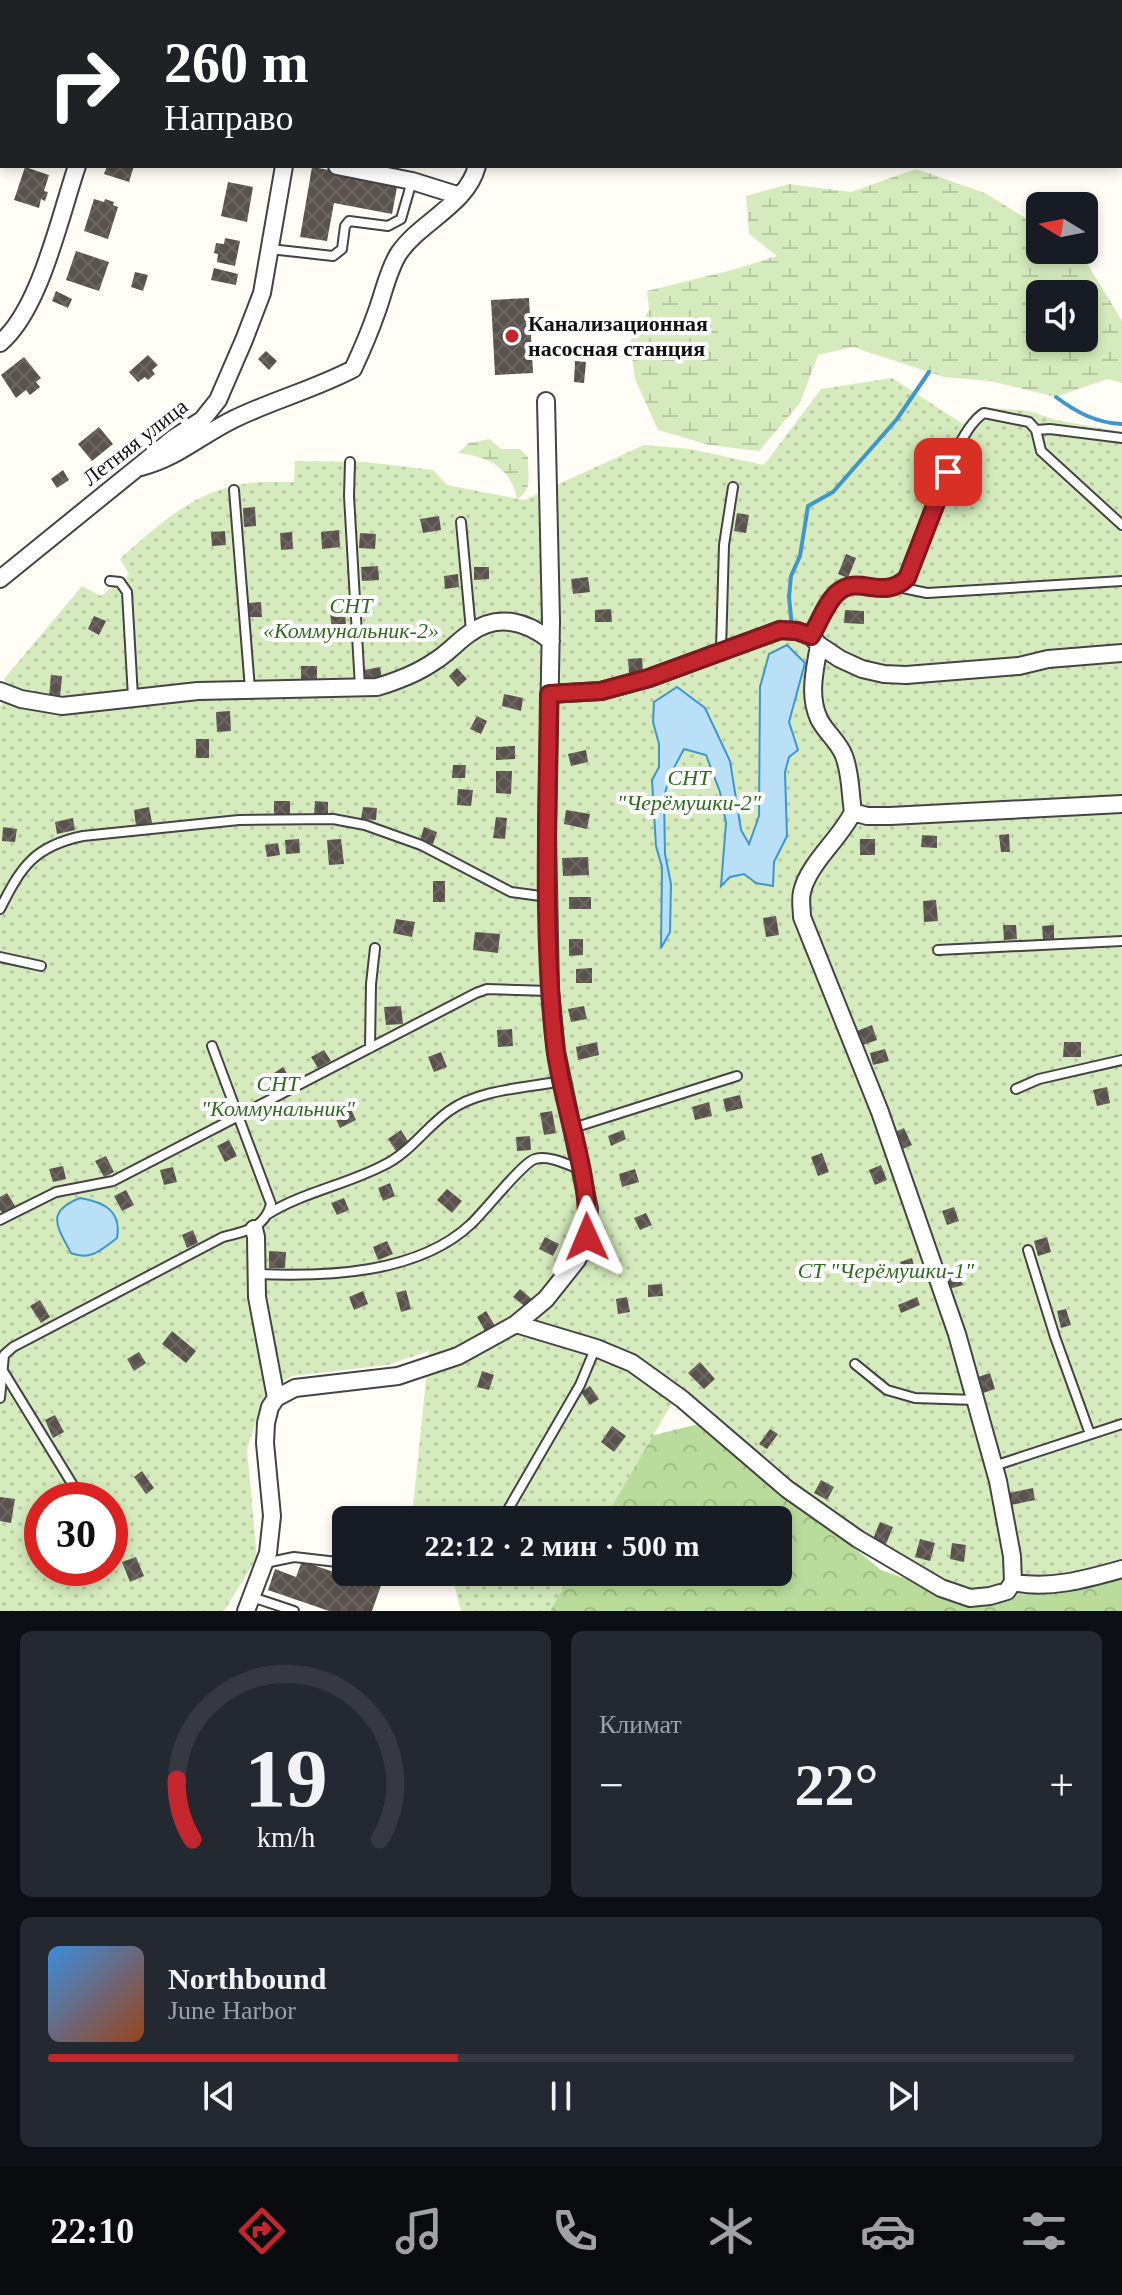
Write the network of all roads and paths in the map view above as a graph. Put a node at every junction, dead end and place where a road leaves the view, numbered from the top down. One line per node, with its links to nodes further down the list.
1 (76, 168): 8 (street)
2 (284, 168): 7 (street, Летняя улица)
3 (347, 168): 5 (street)
4 (476, 168): 6 (street)
5 (412, 181): 6 (street); 7 (lane)
6 (460, 196): 13 (street)
7 (270, 249): 13 (street, Летняя улица)
8 (0, 343)
9 (546, 401): 24 (street)
10 (1036, 430): 11 (lane); 17 (lane); 21 (lane)
11 (1122, 438)
12 (350, 462): 27 (lane)
13 (135, 469): 18 (street, Летняя улица)
14 (733, 487): 25 (lane)
15 (234, 490): 28 (lane)
16 (461, 522): 22 (lane)
17 (1122, 525)
18 (0, 579)
19 (110, 581): 31 (lane)
20 (1122, 581): 21 (lane)
21 (898, 587): 23 (lane)
22 (471, 632): 24 (street); 27 (street)
23 (815, 640): 25 (street); 26 (street); 33 (street)
24 (551, 641): 30 (street)
25 (721, 650): 30 (street)
26 (1122, 653)
27 (360, 687): 28 (street)
28 (250, 690): 31 (street)
29 (0, 691): 31 (street)
30 (549, 694): 34 (street)
31 (133, 697)
32 (1122, 804): 33 (street)
33 (853, 812): 62 (street)
34 (548, 897): 35 (lane); 41 (street)
35 (0, 909)
36 (1122, 941): 38 (lane)
37 (375, 948): 43 (lane)
38 (938, 950)
39 (0, 957): 40 (lane)
40 (41, 966)
41 (550, 991): 43 (lane); 46 (street)
42 (212, 1046): 48 (lane)
43 (370, 1048): 48 (lane)
44 (1122, 1060): 47 (lane)
45 (737, 1076): 49 (lane)
46 (562, 1081): 49 (street); 51 (lane)
47 (1016, 1089)
48 (239, 1118): 51 (lane); 52 (lane)
49 (573, 1128): 50 (street)
50 (582, 1170): 55 (lane); 56 (street)
51 (268, 1214): 53 (lane)
52 (0, 1220)
53 (254, 1229): 55 (street); 59 (lane)
54 (1028, 1250): 64 (lane)
55 (257, 1274): 61 (street)
56 (516, 1324): 57 (street); 61 (street)
57 (596, 1348): 67 (lane); 71 (street)
58 (855, 1364): 62 (lane)
59 (1, 1367): 60 (lane); 66 (lane)
60 (0, 1398)
61 (276, 1398): 69 (street)
62 (976, 1400): 65 (street)
63 (1122, 1424): 64 (lane)
64 (1090, 1434): 65 (lane)
65 (994, 1466): 71 (street)
66 (71, 1482)
67 (510, 1506)
68 (332, 1561): 69 (lane)
69 (264, 1563): 72 (street)
70 (1122, 1569): 71 (street)
71 (1013, 1582)
72 (249, 1604): 73 (lane)
73 (294, 1611)

